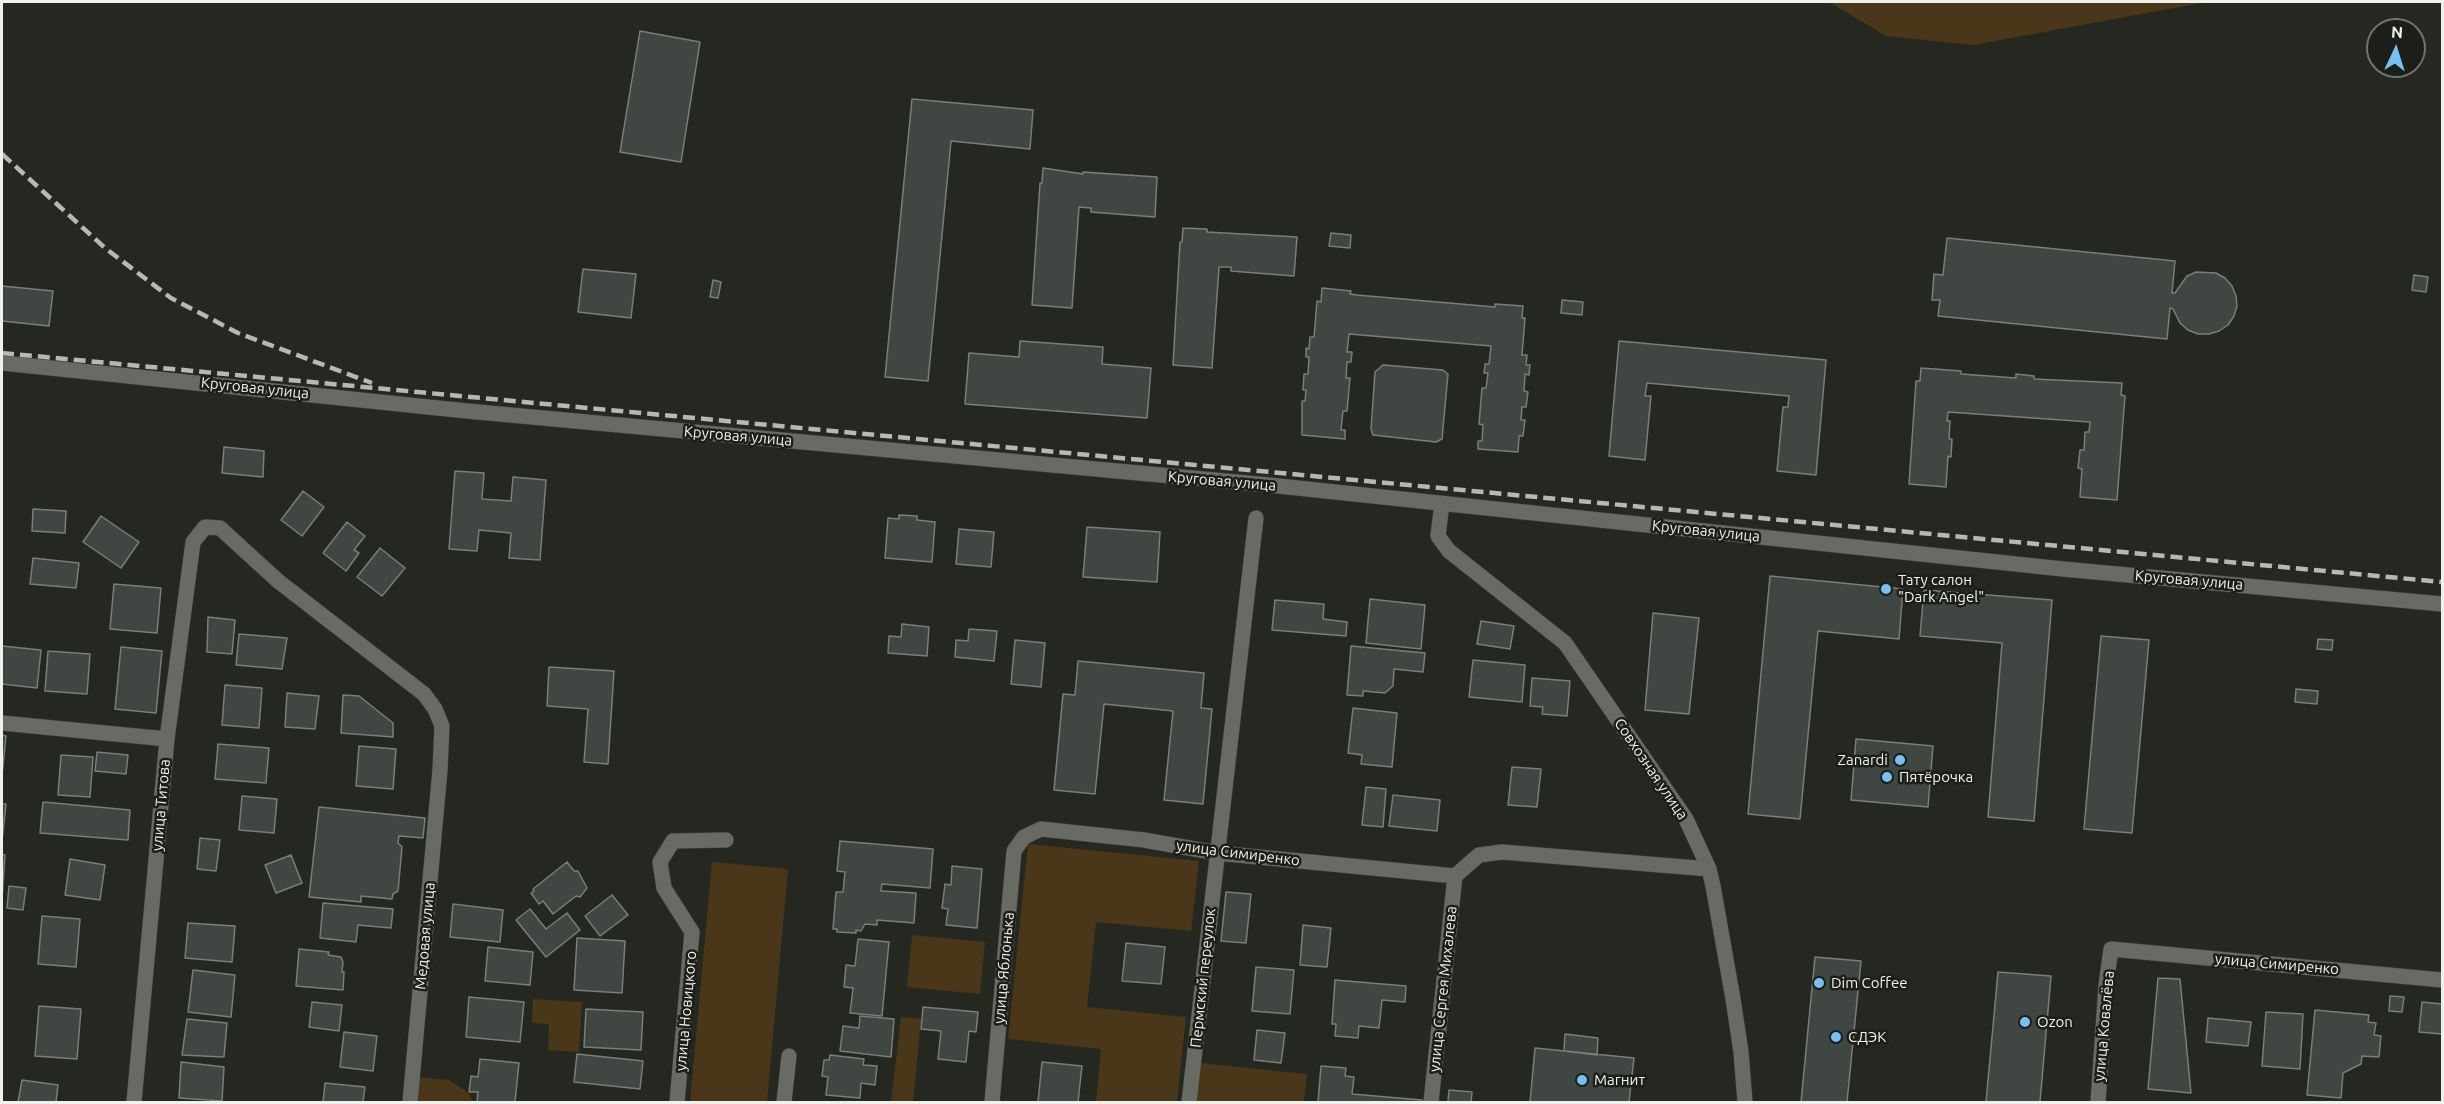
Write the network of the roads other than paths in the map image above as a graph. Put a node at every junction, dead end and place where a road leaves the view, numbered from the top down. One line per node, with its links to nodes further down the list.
1 (2, 363): 2 (street, Круговая улица)
2 (1442, 503): 5 (street, Круговая улица); 11 (street, Совхозная улица)
3 (1256, 518): 10 (street, Пермский переулок)
4 (220, 528): 7 (street, улица Титова); 17 (street, Медовая улица)
5 (2442, 604)
6 (2, 723): 7 (street)
7 (167, 739): 16 (street, улица Титова)
8 (1024, 837): 10 (street, улица Симиренко); 20 (street, улица Яблонька)
9 (726, 840): 18 (street, улица Новицкого)
10 (1217, 853): 12 (street, улица Симиренко); 21 (street, Пермский переулок)
11 (1709, 869): 12 (street); 23 (street, Совхозная улица)
12 (1455, 876): 22 (street, улица Сергея Михалева)
13 (2111, 949): 14 (street, улица Симиренко); 24 (street, улица Ковалёва)
14 (2442, 980)
15 (789, 1056): 19 (street)
16 (134, 1102)
17 (410, 1102)
18 (677, 1102)
19 (784, 1102)
20 (992, 1102)
21 (1189, 1102)
22 (1431, 1102)
23 (1744, 1102)
24 (2098, 1102)

